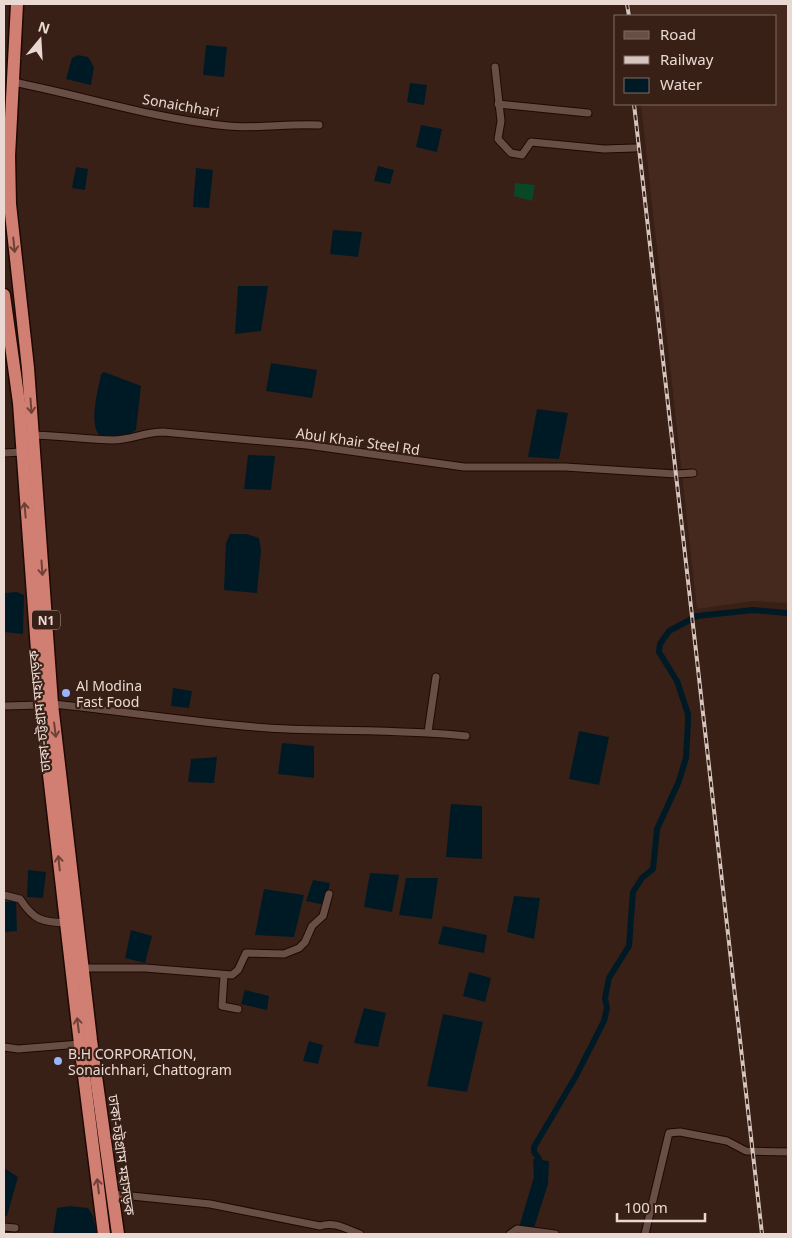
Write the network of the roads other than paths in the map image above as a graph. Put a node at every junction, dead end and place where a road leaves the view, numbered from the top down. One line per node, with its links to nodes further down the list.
1 (17, 4): 3 (highway, ঢাকা-চট্টগ্রাম মহাসড়ক / N1)
2 (494, 67): 4 (street)
3 (12, 82): 6 (street, Sonaichhari); 9 (highway, ঢাকা-চট্টগ্রাম মহাসড়ক / N1, one-way to 9)
4 (498, 104): 5 (street); 7 (street)
5 (588, 113)
6 (319, 125)
7 (635, 148)
8 (4, 295): 10 (highway, ঢাকা-চট্টগ্রাম মহাসড়ক / N1)
9 (27, 355): 10 (highway); 11 (highway, ঢাকা-চট্টগ্রাম মহাসড়ক / N1, one-way to 11)
10 (12, 358): 11 (highway, ঢাকা-চট্টগ্রাম মহাসড়ক / N1)
11 (27, 435): 12 (highway, ঢাকা-চট্টগ্রাম মহাসড়ক / N1); 14 (street, Abul Khair Steel Rd); 16 (highway, ঢাকা-চট্টগ্রাম মহাসড়ক / N1, one-way to 16)
12 (22, 452): 13 (street); 16 (highway, ঢাকা-চট্টগ্রাম মহাসড়ক / N1, one-way to 12)
13 (4, 453)
14 (693, 473)
15 (436, 677): 18 (street)
16 (47, 705): 17 (street); 18 (street); 22 (highway, ঢাকা-চট্টগ্রাম মহাসড়ক / N1, one-way to 16); 23 (highway, ঢাকা-চট্টগ্রাম মহাসড়ক / N1, one-way to 23)
17 (4, 706)
18 (428, 732): 19 (street)
19 (466, 736)
20 (329, 894): 24 (street)
21 (4, 895): 22 (street)
22 (66, 923): 26 (highway, ঢাকা-চট্টগ্রাম মহাসড়ক / N1, one-way to 22)
23 (83, 968): 24 (street); 29 (highway, ঢাকা-চট্টগ্রাম মহাসড়ক / N1)
24 (224, 976): 25 (street)
25 (238, 1009)
26 (80, 1044): 27 (street); 32 (highway, ঢাকা-চট্টগ্রাম মহাসড়ক / N1, one-way to 26)
27 (4, 1046)
28 (788, 1152): 37 (street)
29 (112, 1194): 33 (highway, ঢাকা-চট্টগ্রাম মহাসড়ক / N1); 34 (street)
30 (4, 1227): 31 (street)
31 (15, 1228)
32 (104, 1234)
33 (118, 1234)
34 (360, 1234)
35 (510, 1234): 36 (street)
36 (555, 1234)
37 (645, 1234)

